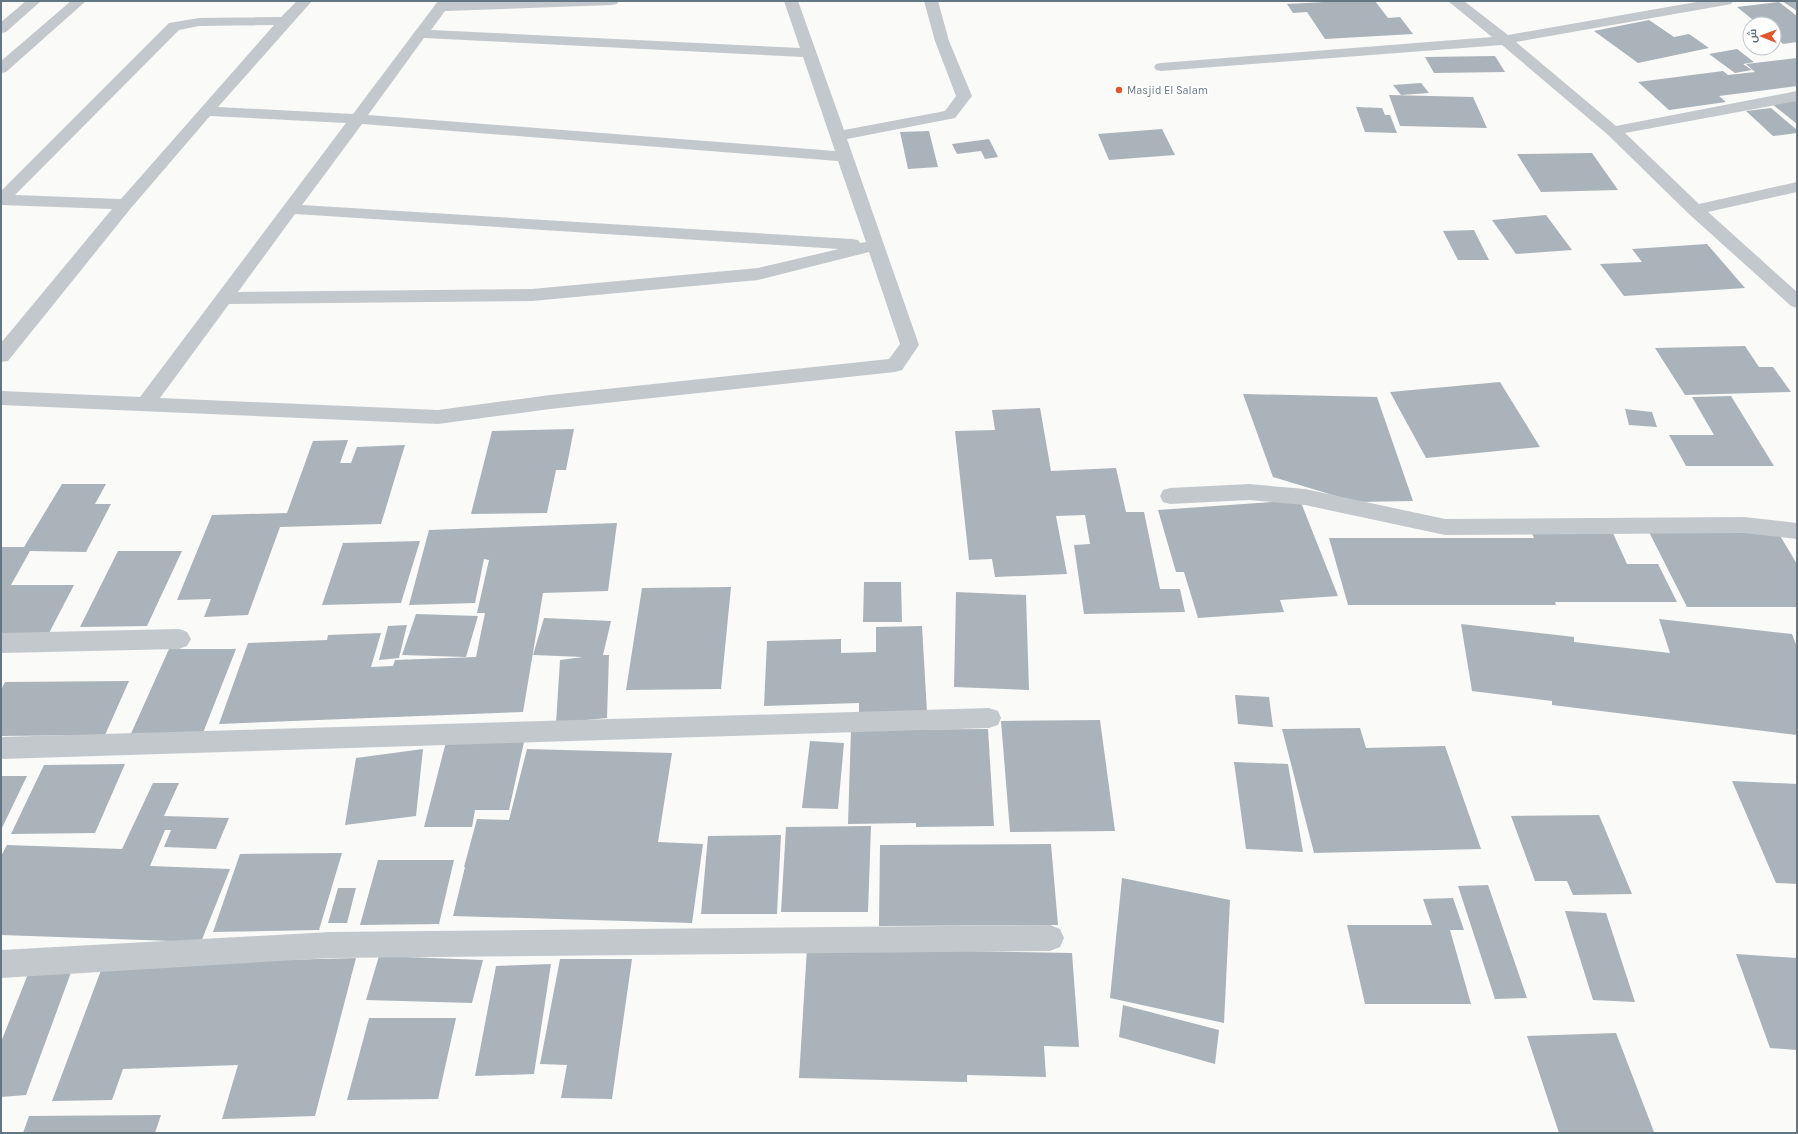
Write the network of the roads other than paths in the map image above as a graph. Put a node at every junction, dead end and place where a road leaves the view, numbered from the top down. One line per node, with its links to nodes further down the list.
1 (34, 1): 11 (street)
2 (79, 1): 16 (street)
3 (305, 1): 10 (street)
4 (612, 1): 9 (street)
5 (791, 1): 14 (street)
6 (931, 1): 21 (street)
7 (1456, 1): 13 (street)
8 (1726, 1): 13 (street)
9 (443, 4): 12 (street)
10 (285, 21): 18 (street); 24 (street)
11 (1, 29)
12 (421, 34): 14 (street); 19 (street)
13 (1505, 40): 15 (street); 20 (street)
14 (809, 53): 21 (street)
15 (1161, 67)
16 (1, 69)
17 (1797, 96): 20 (street)
18 (206, 111): 19 (street); 25 (street)
19 (358, 119): 22 (street); 26 (street)
20 (1613, 131): 27 (street)
21 (838, 136): 22 (street)
22 (845, 157): 28 (street)
23 (1797, 187): 27 (street)
24 (1, 200): 25 (street)
25 (125, 204): 31 (street)
26 (291, 209): 28 (street); 29 (street)
27 (1695, 210): 30 (street)
28 (875, 245): 29 (street); 33 (street)
29 (225, 298): 33 (street)
30 (1797, 302)
31 (1, 356)
32 (1, 398): 33 (street)
33 (145, 404)
34 (1170, 496): 35 (street)
35 (1797, 531)
36 (179, 639): 37 (street)
37 (1, 643)
38 (989, 718): 39 (street)
39 (1, 748)
40 (1050, 938): 41 (street)
41 (1, 964)

